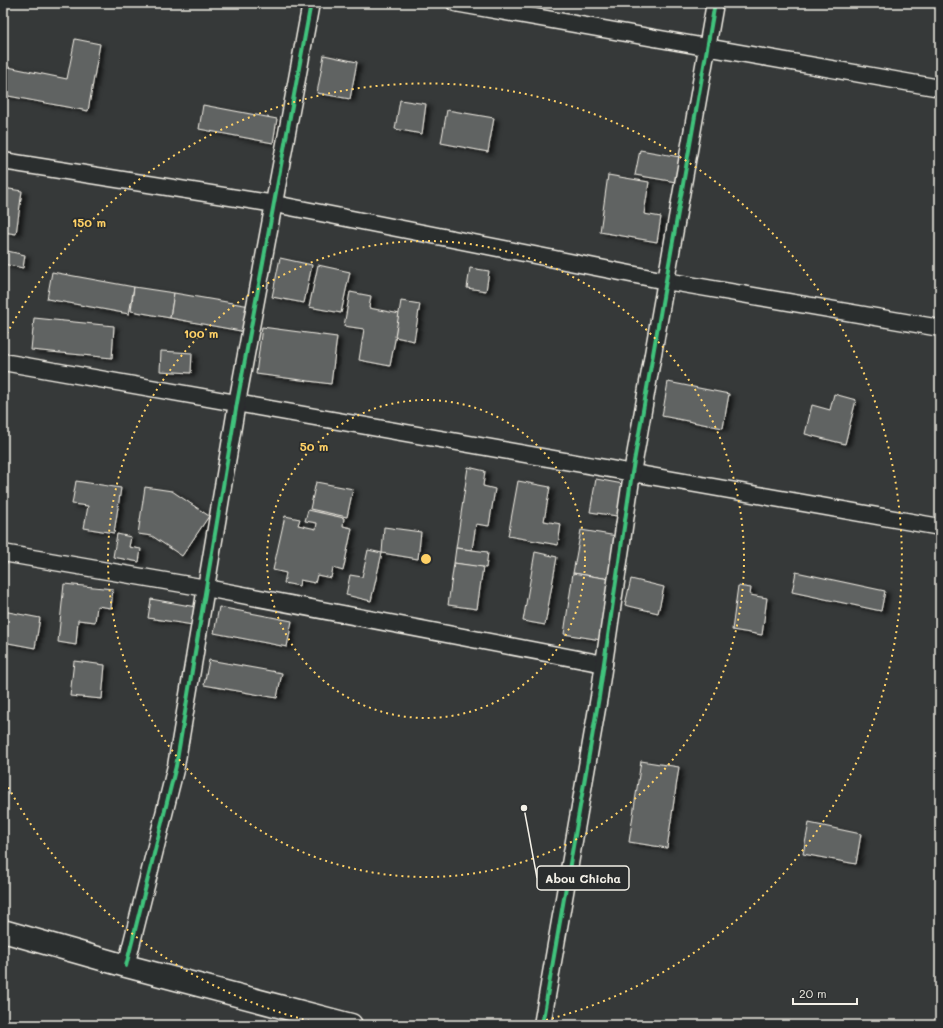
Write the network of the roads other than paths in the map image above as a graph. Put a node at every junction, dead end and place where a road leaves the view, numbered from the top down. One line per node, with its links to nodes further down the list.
1 (311, 3): 7 (street)
2 (455, 3): 4 (street)
3 (715, 3): 4 (street)
4 (708, 47): 5 (street); 8 (street)
5 (940, 88)
6 (3, 161): 7 (street)
7 (275, 204): 8 (street); 11 (street)
8 (666, 281): 9 (street); 12 (street)
9 (940, 328)
10 (3, 362): 11 (street)
11 (237, 404): 12 (street); 15 (street)
12 (632, 473): 13 (street); 16 (street)
13 (940, 526)
14 (3, 553): 15 (street)
15 (206, 588): 16 (street); 18 (street)
16 (604, 664): 20 (street)
17 (3, 931): 18 (main road)
18 (126, 966): 19 (main road)
19 (351, 1025)
20 (542, 1025)

